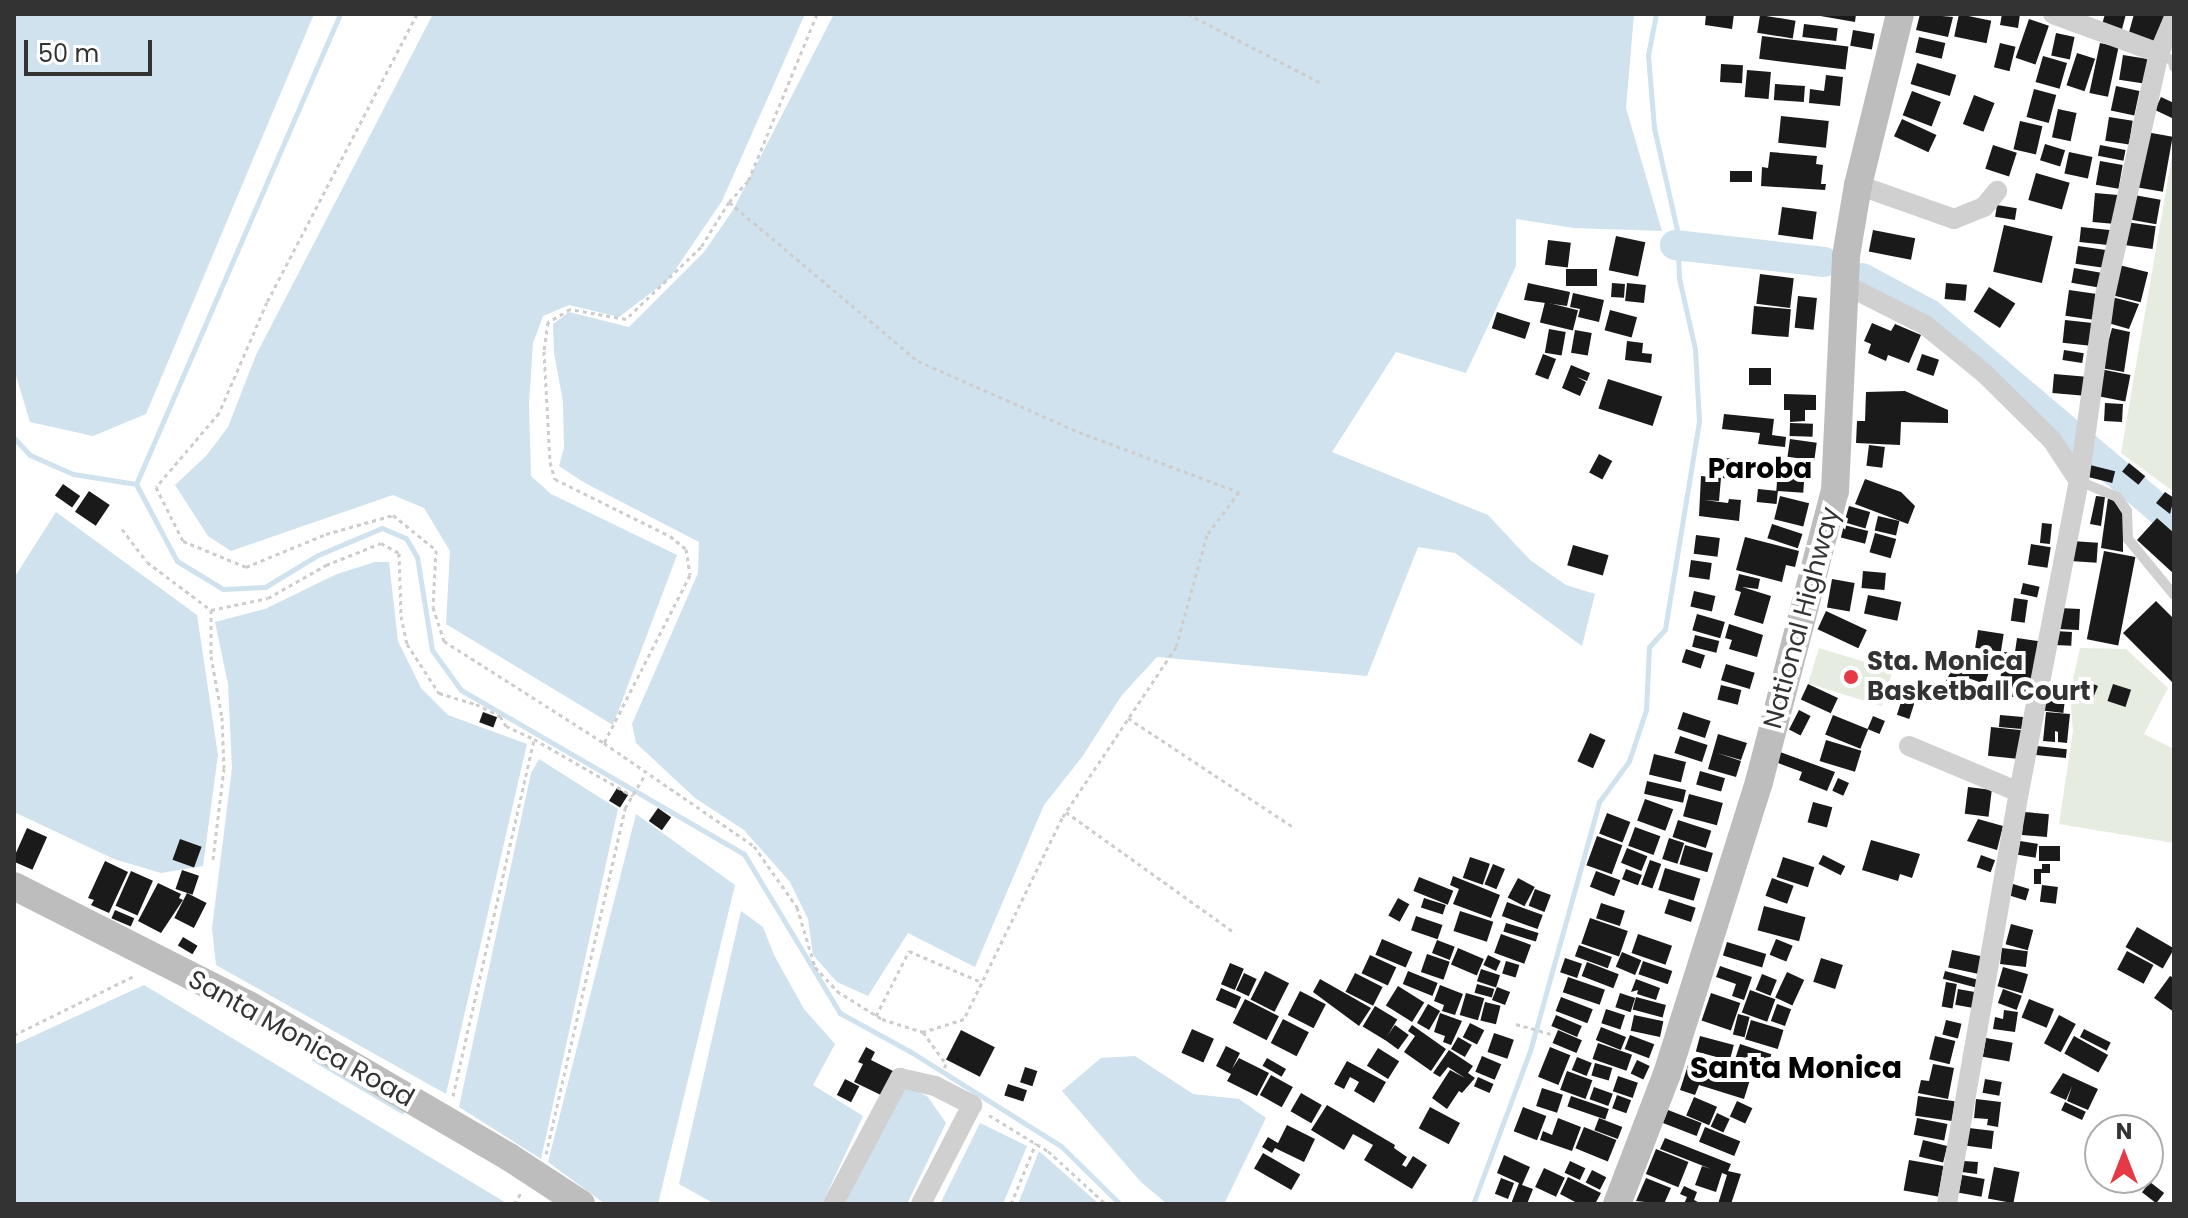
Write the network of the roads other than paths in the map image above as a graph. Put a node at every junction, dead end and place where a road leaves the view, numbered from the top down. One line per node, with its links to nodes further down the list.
1 (1900, 14): 5 (main road, National Highway)
2 (2053, 14): 4 (street)
3 (2174, 18): 4 (street)
4 (2167, 60): 8 (street)
5 (1858, 185): 6 (street); 7 (main road, National Highway)
6 (1997, 191)
7 (1844, 284): 8 (street); 16 (main road, National Highway)
8 (2079, 481): 9 (lane); 11 (street)
9 (2174, 595)
10 (1909, 746): 11 (street)
11 (2019, 792): 17 (street)
12 (14, 886): 13 (main road, Santa Monica Road)
13 (581, 1204)
14 (833, 1204): 15 (street)
15 (921, 1204)
16 (1617, 1204)
17 (1947, 1204)

